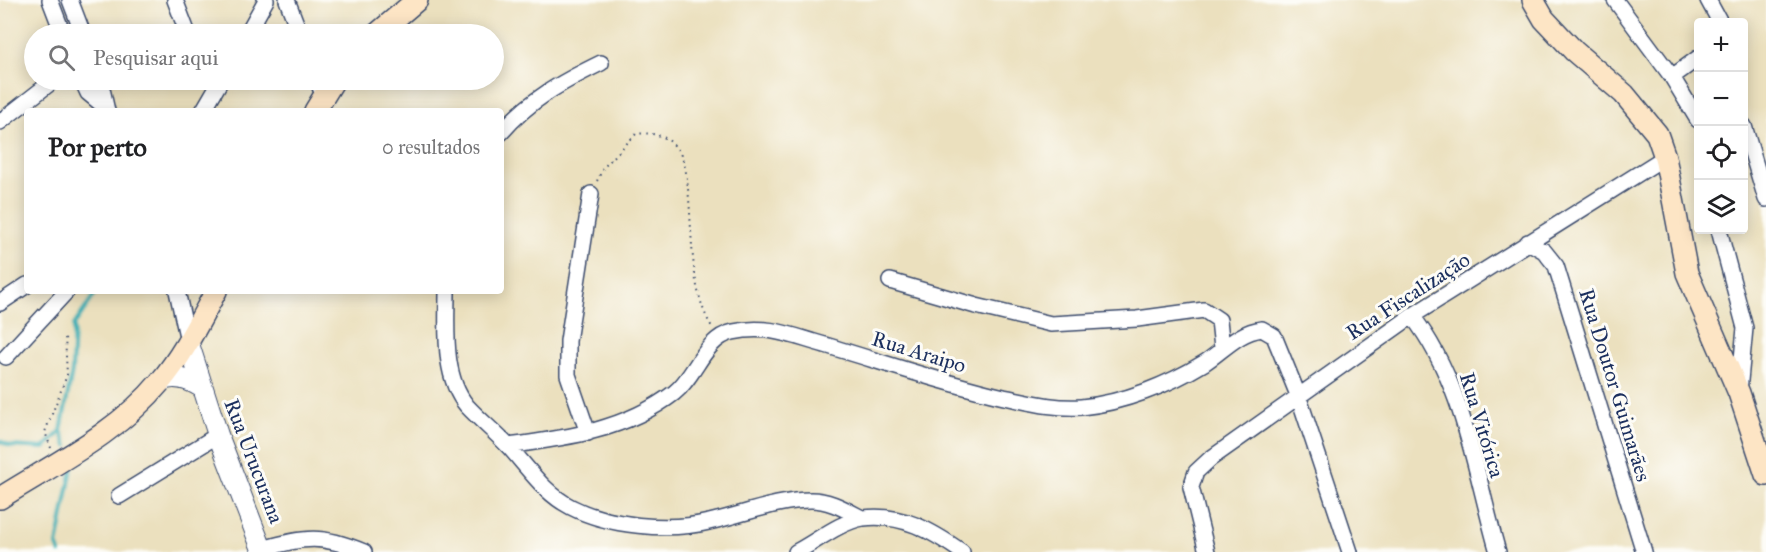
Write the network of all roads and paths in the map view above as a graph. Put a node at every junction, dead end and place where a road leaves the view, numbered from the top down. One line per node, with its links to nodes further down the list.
1 (50, 0): 11 (street)
2 (70, 0): 12 (street)
3 (175, 0): 13 (street)
4 (266, 0): 14 (street)
5 (287, 0): 15 (street)
6 (417, 0): 16 (main road)
7 (1533, 0): 32 (main road)
8 (1615, 0): 19 (street)
9 (1708, 0): 10 (street)
10 (1717, 18)
11 (59, 24)
12 (79, 24)
13 (184, 24)
14 (252, 24)
15 (296, 24)
16 (389, 24)
17 (1694, 61): 19 (street)
18 (601, 63): 31 (street)
19 (1672, 77): 29 (street)
20 (41, 90): 30 (street)
21 (87, 90): 26 (street)
22 (102, 90): 27 (street)
23 (209, 90): 25 (street)
24 (215, 90): 25 (street)
25 (211, 96): 28 (street)
26 (105, 108)
27 (106, 108)
28 (205, 108)
29 (1694, 113)
30 (0, 122)
31 (504, 130)
32 (1665, 157): 37 (street, Rua Fiscalização); 53 (main road)
33 (1750, 171): 35 (street)
34 (591, 194): 47 (path); 55 (street)
35 (1766, 199)
36 (1720, 234): 53 (street)
37 (1528, 242): 45 (street, Rua Fiscalização); 71 (street, Rua Doutor Guimarães)
38 (890, 280): 49 (street)
39 (24, 287): 44 (street)
40 (64, 294): 50 (street)
41 (178, 294): 48 (street, Rua Urucurana)
42 (214, 294): 48 (main road)
43 (447, 294): 57 (street)
44 (0, 303)
45 (1412, 316): 54 (street, Rua Fiscalização); 70 (street, Rua Vitórica)
46 (65, 336): 59 (path)
47 (718, 337): 49 (street, Rua Araipo); 55 (street)
48 (188, 341): 51 (main road); 52 (street, Rua Urucurana)
49 (1222, 348): 54 (street, Rua Araipo)
50 (6, 357)
51 (161, 381): 52 (street, Rua Urucurana); 62 (main road)
52 (201, 387): 56 (street, Rua Urucurana)
53 (1739, 393): 58 (main road)
54 (1298, 395): 68 (street, Rua Fiscalização); 69 (street)
55 (588, 433): 57 (street)
56 (218, 435): 61 (street); 64 (street, Rua Urucurana)
57 (508, 446): 63 (street)
58 (1762, 448): 60 (main road)
59 (52, 449)
60 (1766, 475)
61 (119, 496)
62 (0, 498)
63 (862, 518): 66 (street); 67 (street)
64 (263, 550): 65 (street)
65 (364, 552)
66 (796, 552)
67 (962, 552)
68 (1207, 552)
69 (1350, 552)
70 (1498, 552)
71 (1644, 552)

